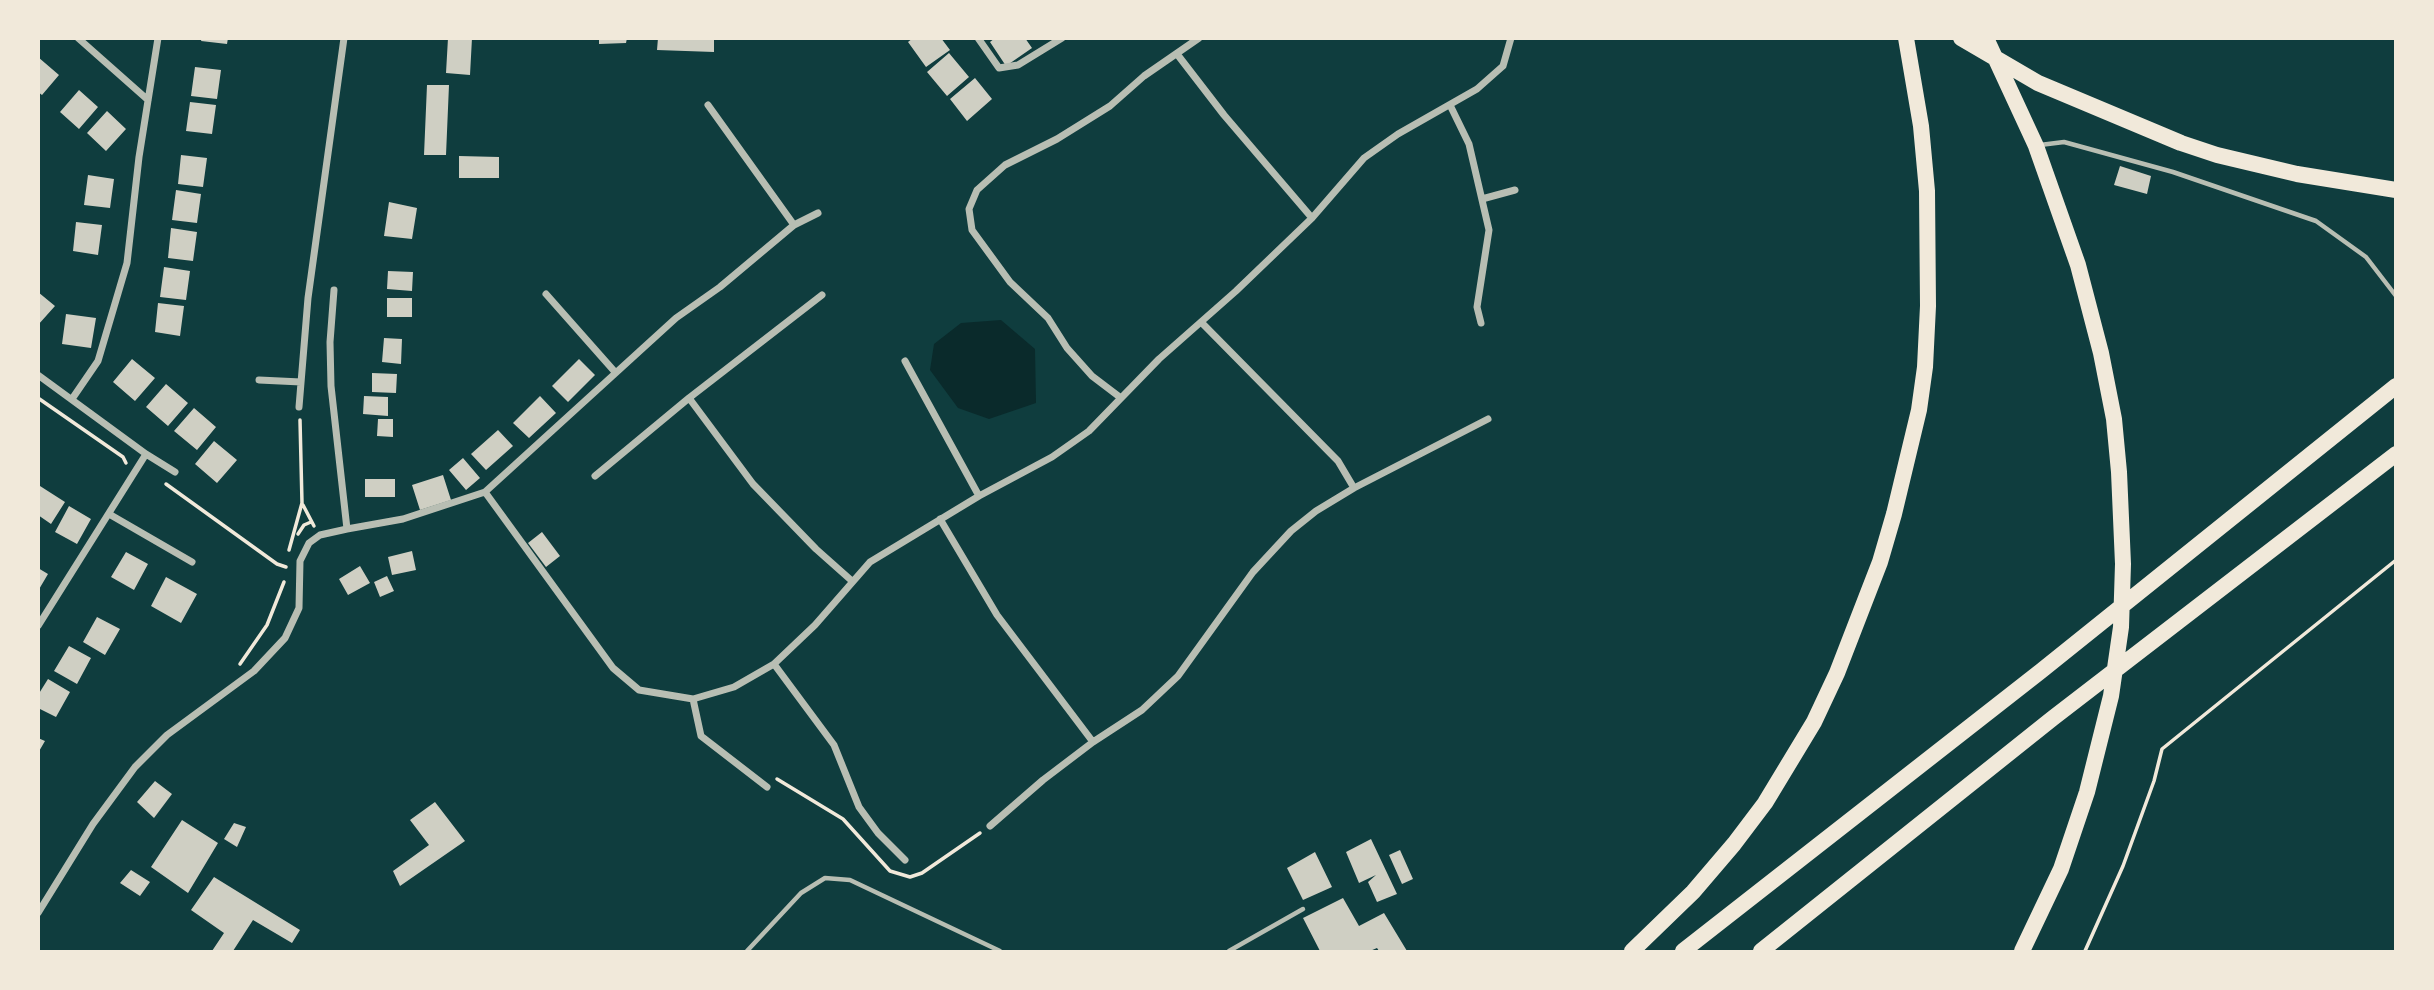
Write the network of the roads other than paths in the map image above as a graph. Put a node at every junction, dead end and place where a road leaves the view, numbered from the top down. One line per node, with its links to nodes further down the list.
1 (78, 38): 12 (street)
2 (158, 38): 12 (street)
3 (344, 38): 32 (street)
4 (978, 38): 5 (street)
5 (1062, 38)
6 (1199, 38): 11 (street)
7 (1511, 38): 13 (street)
8 (1906, 38): 63 (highway)
9 (1961, 38): 17 (highway)
10 (1986, 38): 15 (highway)
11 (1177, 54): 20 (street); 35 (street)
12 (148, 100): 36 (street)
13 (1450, 105): 18 (street); 20 (street)
14 (708, 106): 21 (street)
15 (2036, 146): 25 (lane); 66 (highway)
16 (1516, 190): 18 (street)
17 (2396, 190)
18 (1482, 199): 27 (street)
19 (818, 213): 21 (street)
20 (1312, 218): 26 (street)
21 (794, 225): 29 (street)
22 (334, 290): 48 (street)
23 (546, 294): 29 (street)
24 (822, 296): 34 (street)
25 (2396, 296)
26 (1202, 323): 35 (street); 43 (street)
27 (1481, 323)
28 (905, 361): 45 (street)
29 (615, 372): 44 (street)
30 (38, 375): 36 (street)
31 (260, 380): 32 (street)
32 (301, 382): 37 (street)
33 (2396, 386): 64 (highway)
34 (689, 398): 42 (street); 50 (street)
35 (1121, 398): 45 (street)
36 (72, 399): 39 (street)
37 (299, 407)
38 (1489, 419): 43 (street)
39 (146, 454): 41 (street); 46 (street)
40 (2396, 454): 65 (highway)
41 (175, 472)
42 (595, 476)
43 (1354, 488): 54 (street)
44 (485, 492): 48 (street); 53 (street)
45 (979, 496): 47 (street)
46 (109, 514): 49 (street); 51 (street)
47 (940, 519): 50 (street); 54 (street)
48 (347, 529): 59 (street)
49 (192, 562)
50 (852, 581): 52 (street)
51 (38, 626)
52 (774, 664): 53 (street); 57 (street)
53 (693, 699): 55 (street)
54 (1093, 742): 56 (street)
55 (767, 787)
56 (990, 826)
57 (905, 860)
58 (1303, 909): 62 (lane)
59 (38, 913)
60 (747, 951): 61 (lane)
61 (1000, 951)
62 (1229, 951)
63 (1632, 951)
64 (1683, 951)
65 (1761, 951)
66 (2022, 951)

